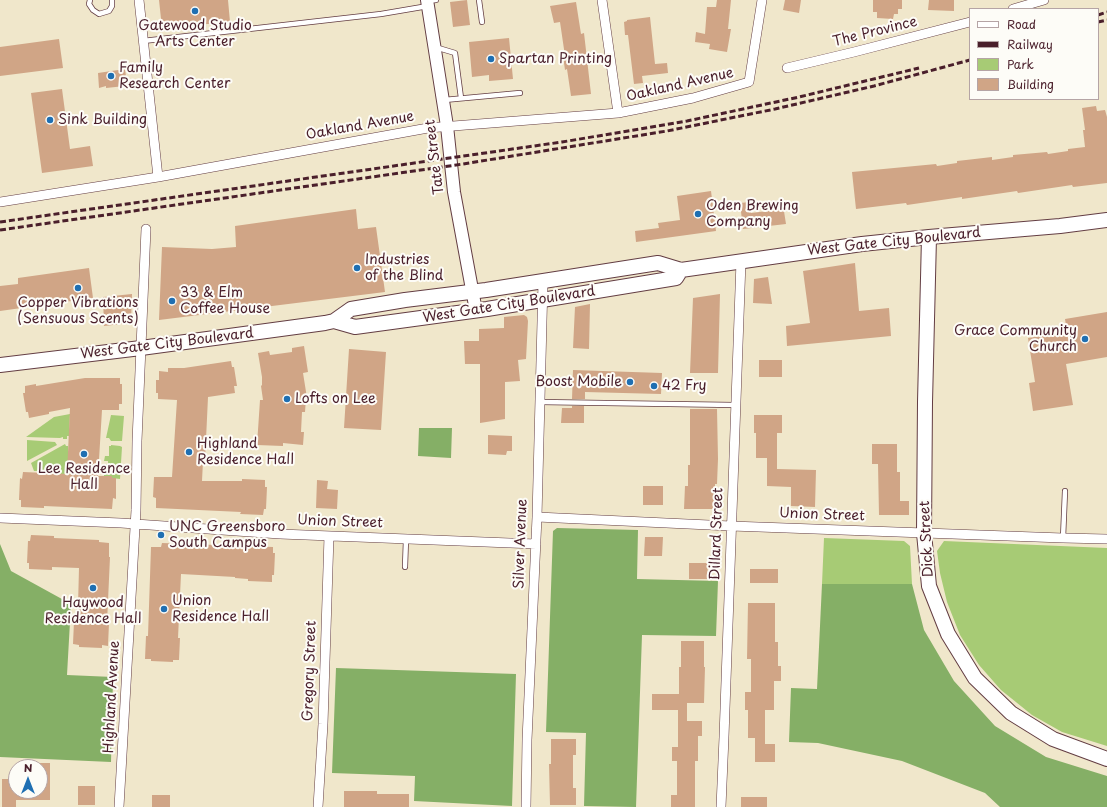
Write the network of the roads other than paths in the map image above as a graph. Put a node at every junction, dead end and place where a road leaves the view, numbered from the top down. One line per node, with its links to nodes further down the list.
1 (90, 0): 2 (lane)
2 (112, 0)
3 (139, 0): 12 (street)
4 (479, 0): 10 (lane)
5 (602, 0): 18 (street)
6 (762, 0): 18 (street, Oakland Avenue)
7 (1044, 0): 9 (street)
8 (430, 2): 12 (lane); 13 (street, Tate Street)
9 (1016, 8)
10 (482, 22)
11 (969, 22): 14 (street, The Province)
12 (144, 41): 20 (street)
13 (440, 49): 16 (lane); 17 (street, Tate Street)
14 (787, 68)
15 (520, 93): 16 (lane)
16 (461, 98): 17 (lane)
17 (443, 100): 19 (street, Tate Street)
18 (618, 113): 19 (street, Oakland Avenue)
19 (448, 126): 20 (street, Oakland Avenue); 28 (street, Tate Street)
20 (158, 177): 21 (street, Oakland Avenue)
21 (0, 202)
22 (1107, 220): 24 (main road, West Gate City Boulevard)
23 (146, 229): 32 (street, Highland Avenue)
24 (929, 237): 25 (main road, West Gate City Boulevard); 41 (main road, Dick Street)
25 (741, 261): 26 (main road, West Gate City Boulevard); 35 (street, Dillard Street)
26 (681, 270): 27 (main road, West Gate City Boulevard); 29 (main road, West Gate City Boulevard)
27 (543, 282): 28 (main road, West Gate City Boulevard); 29 (street, Silver Avenue)
28 (473, 292): 30 (street, Tate Street); 31 (main road, West Gate City Boulevard)
29 (542, 300): 30 (main road, West Gate City Boulevard); 34 (street, Silver Avenue)
30 (476, 311): 31 (main road, West Gate City Boulevard)
31 (334, 321): 32 (main road, West Gate City Boulevard)
32 (141, 348): 33 (main road, West Gate City Boulevard); 39 (street, Highland Avenue)
33 (0, 365)
34 (539, 402): 35 (lane); 37 (street, Silver Avenue)
35 (735, 405): 40 (street, Dillard Street)
36 (1065, 491): 43 (lane)
37 (537, 517): 40 (street, Union Street); 46 (street, Silver Avenue)
38 (0, 518): 39 (street, Union Street)
39 (135, 524): 42 (street, Union Street); 49 (street, Highland Avenue)
40 (731, 526): 41 (street, Union Street); 52 (street, Dillard Street)
41 (924, 533): 43 (street, Union Street); 48 (main road, Dick Street)
42 (329, 536): 44 (street, Union Street); 50 (street, Gregory Street)
43 (1063, 538): 45 (street, Union Street)
44 (406, 539): 46 (street, Union Street); 47 (lane)
45 (1107, 539)
46 (536, 544): 51 (street, Silver Avenue)
47 (405, 567)
48 (1106, 758)
49 (119, 807)
50 (318, 807)
51 (526, 807)
52 (721, 807)

